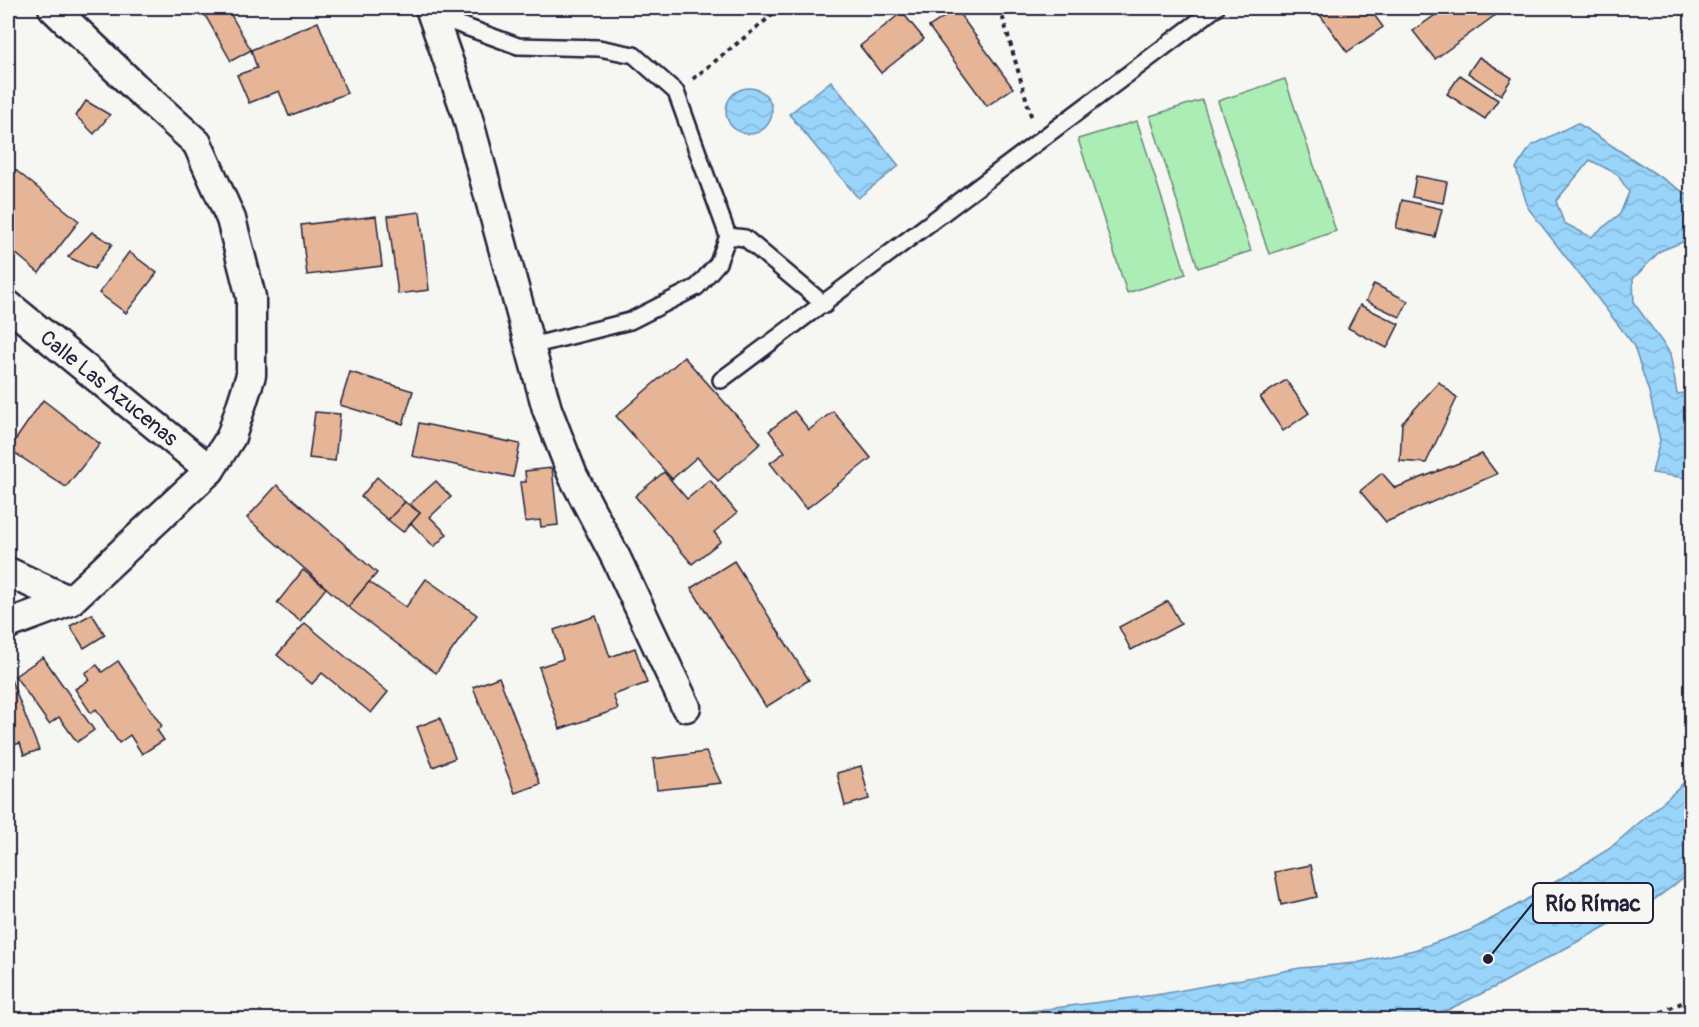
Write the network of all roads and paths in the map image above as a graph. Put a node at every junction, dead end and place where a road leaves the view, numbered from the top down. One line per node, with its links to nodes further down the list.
1 (53, 8): 13 (street)
2 (781, 8): 6 (path)
3 (1000, 8): 7 (path)
4 (1216, 8): 7 (lane)
5 (432, 11): 6 (lane); 11 (street)
6 (676, 92): 8 (lane)
7 (1038, 140): 9 (lane)
8 (728, 236): 9 (lane); 11 (lane)
9 (825, 304): 12 (lane)
10 (8, 305): 13 (street, Calle Las Azucenas)
11 (531, 346): 17 (street)
12 (721, 380)
13 (210, 470): 15 (street)
14 (8, 572): 15 (street)
15 (70, 601): 16 (street)
16 (8, 624)
17 (686, 707)
18 (1692, 998): 19 (path)
19 (1645, 1020)

